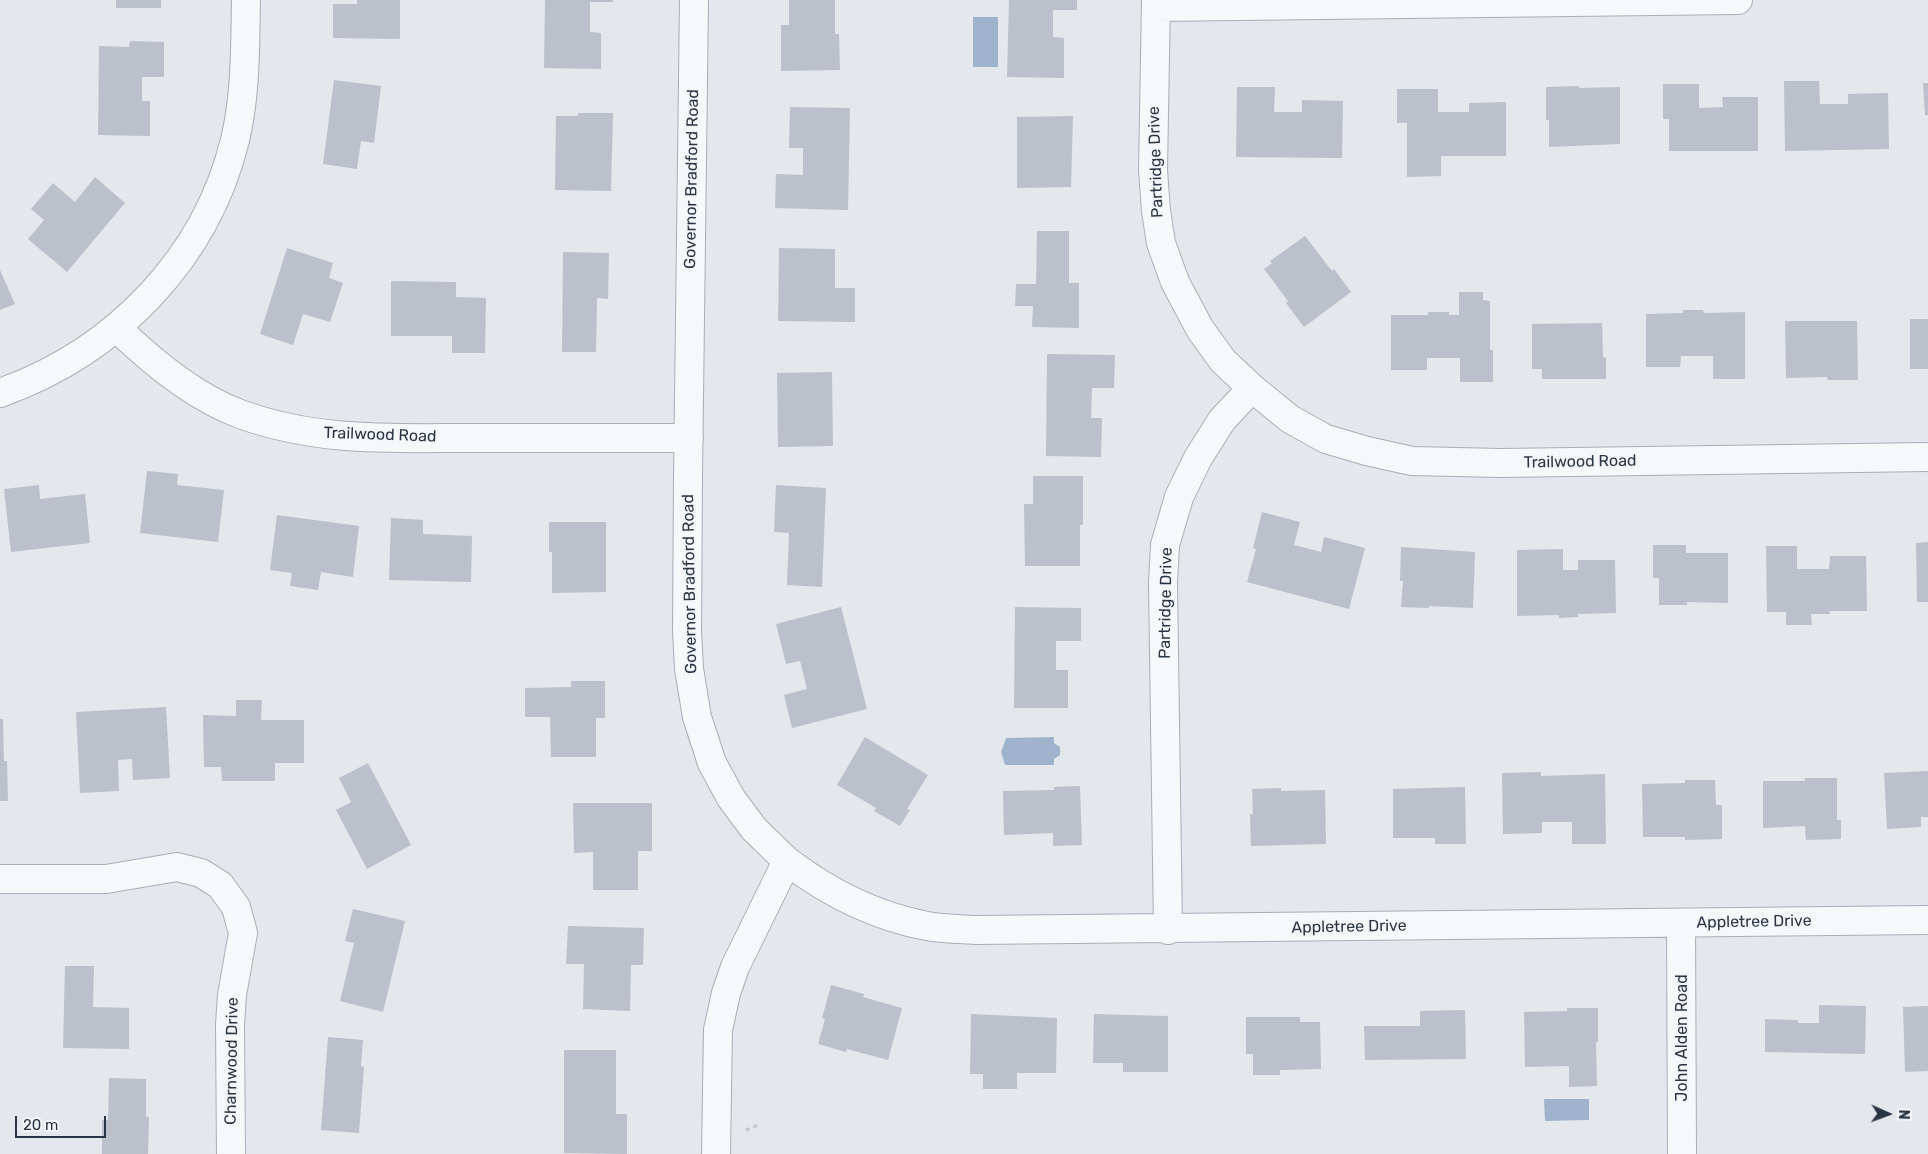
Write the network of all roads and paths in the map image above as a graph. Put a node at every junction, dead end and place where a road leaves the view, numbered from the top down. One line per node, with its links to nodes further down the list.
1 (246, 0): 5 (street)
2 (694, 0): 8 (street, Governor Bradford Road)
3 (1738, 0): 4 (street)
4 (1156, 3): 6 (street, Partridge Drive)
5 (116, 328): 7 (street); 8 (street, Trailwood Road)
6 (1252, 388): 9 (street, Trailwood Road); 14 (street, Partridge Drive)
7 (0, 393)
8 (689, 438): 10 (street, Governor Bradford Road)
9 (1928, 457)
10 (786, 861): 14 (street, Appletree Drive); 16 (street)
11 (0, 879): 15 (street, Charnwood Drive)
12 (1928, 920): 13 (street, Appletree Drive)
13 (1681, 923): 14 (street, Appletree Drive); 17 (street, John Alden Road)
14 (1168, 930)
15 (231, 1154)
16 (716, 1154)
17 (1682, 1154)

